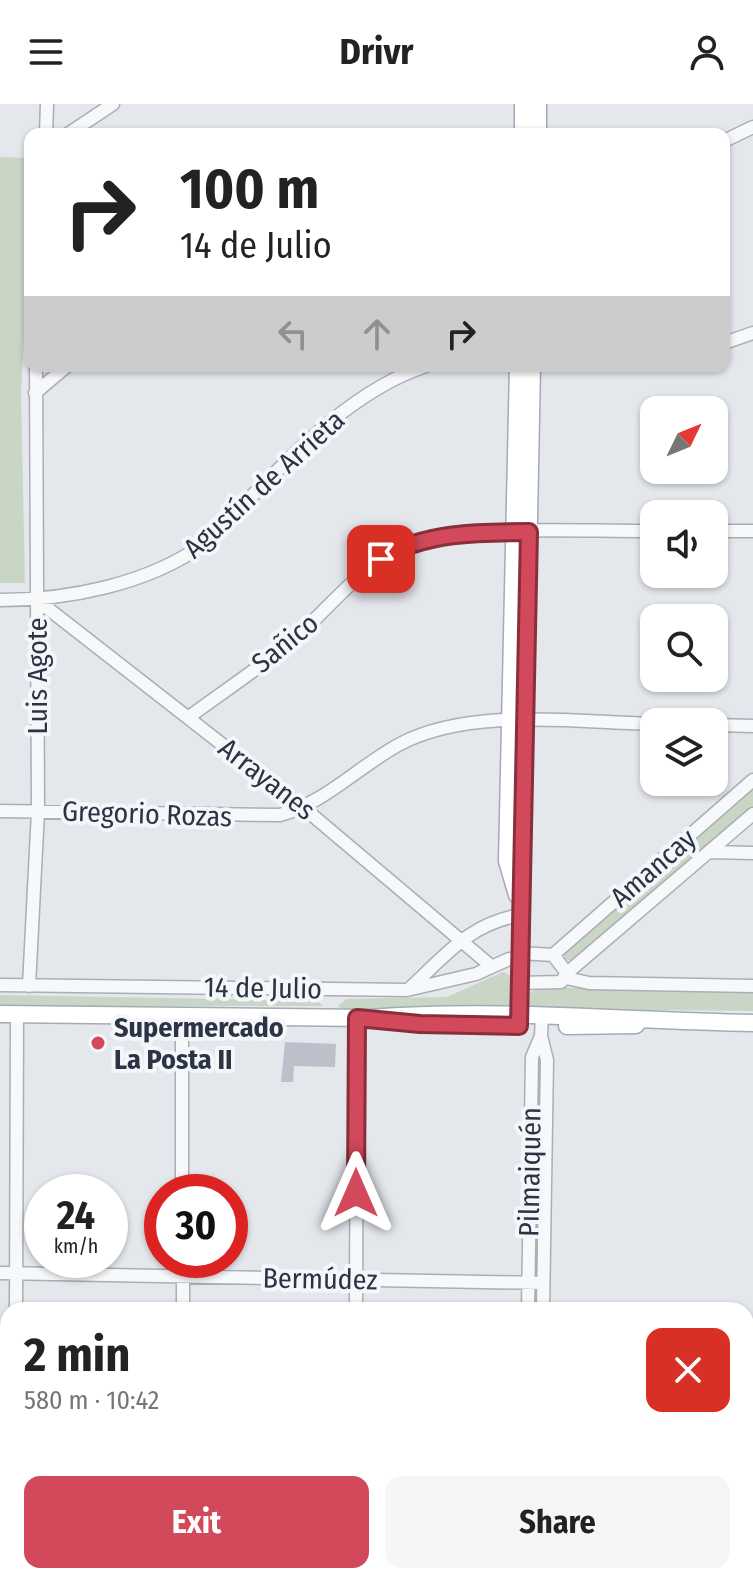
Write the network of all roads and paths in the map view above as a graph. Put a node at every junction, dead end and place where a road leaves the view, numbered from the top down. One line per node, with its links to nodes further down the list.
1 (47, 104): 6 (street)
2 (113, 104): 7 (street)
3 (523, 104): 8 (main road)
4 (538, 104): 9 (main road)
5 (753, 127): 10 (street)
6 (46, 128)
7 (77, 128)
8 (523, 128)
9 (538, 128)
10 (730, 138)
11 (753, 333): 12 (street)
12 (730, 341)
13 (36, 372): 18 (street, Luis Agote)
14 (60, 372): 18 (street)
15 (413, 372): 24 (street, Agustín de Arrieta)
16 (518, 372): 22 (main road)
17 (532, 372): 22 (main road)
18 (35, 393): 24 (street, Luis Agote)
19 (640, 531): 22 (street, Sañico)
20 (728, 531): 21 (street)
21 (753, 531)
22 (521, 532): 25 (street, Sañico); 26 (main road)
23 (0, 600): 24 (street, Agustín de Arrieta)
24 (37, 600): 25 (street, Arrayanes); 33 (street, Luis Agote)
25 (189, 717): 31 (street, Arrayanes)
26 (517, 721): 27 (street, Gregorio Rozas); 31 (street, Gregorio Rozas); 37 (main road)
27 (640, 724)
28 (728, 725): 29 (street)
29 (753, 726)
30 (753, 780): 39 (street, Amancay)
31 (305, 809): 33 (street, Gregorio Rozas); 38 (street, Arrayanes)
32 (0, 811): 33 (street, Gregorio Rozas)
33 (38, 811): 45 (street, Luis Agote)
34 (753, 814): 35 (street, Amancay)
35 (709, 852): 36 (street); 42 (street, Amancay)
36 (753, 853)
37 (520, 909): 38 (street); 40 (main road)
38 (462, 940): 41 (street, Arrayanes); 47 (street)
39 (553, 955): 40 (street, 14 de Julio); 42 (street)
40 (520, 956): 41 (street, 14 de Julio); 43 (main road)
41 (491, 966): 47 (street, 14 de Julio)
42 (567, 975): 43 (street); 46 (street)
43 (520, 983): 52 (main road)
44 (0, 985): 45 (street, 14 de Julio)
45 (29, 986): 47 (street, 14 de Julio)
46 (753, 986)
47 (407, 990)
48 (0, 1014): 49 (main road, 14 de Julio)
49 (17, 1015): 50 (main road, 14 de Julio); 57 (street)
50 (182, 1016): 51 (main road, 14 de Julio); 55 (street)
51 (364, 1018): 52 (main road, 14 de Julio); 61 (street)
52 (519, 1020): 54 (main road, 14 de Julio)
53 (753, 1023): 54 (main road, 14 de Julio)
54 (542, 1026): 62 (street, Pilmaiquén); 63 (street, Pilmaiquén)
55 (182, 1174)
56 (0, 1273): 57 (street, Bermúdez)
57 (18, 1274): 58 (street, Bermúdez); 64 (street)
58 (144, 1275)
59 (248, 1277): 61 (street, Bermúdez)
60 (183, 1278): 65 (street)
61 (356, 1280): 62 (street, Bermúdez); 66 (street)
62 (528, 1281): 63 (street, Bermúdez); 67 (street, Pilmaiquén)
63 (543, 1283): 68 (street, Pilmaiquén)
64 (16, 1302)
65 (183, 1302)
66 (356, 1302)
67 (528, 1302)
68 (543, 1302)

